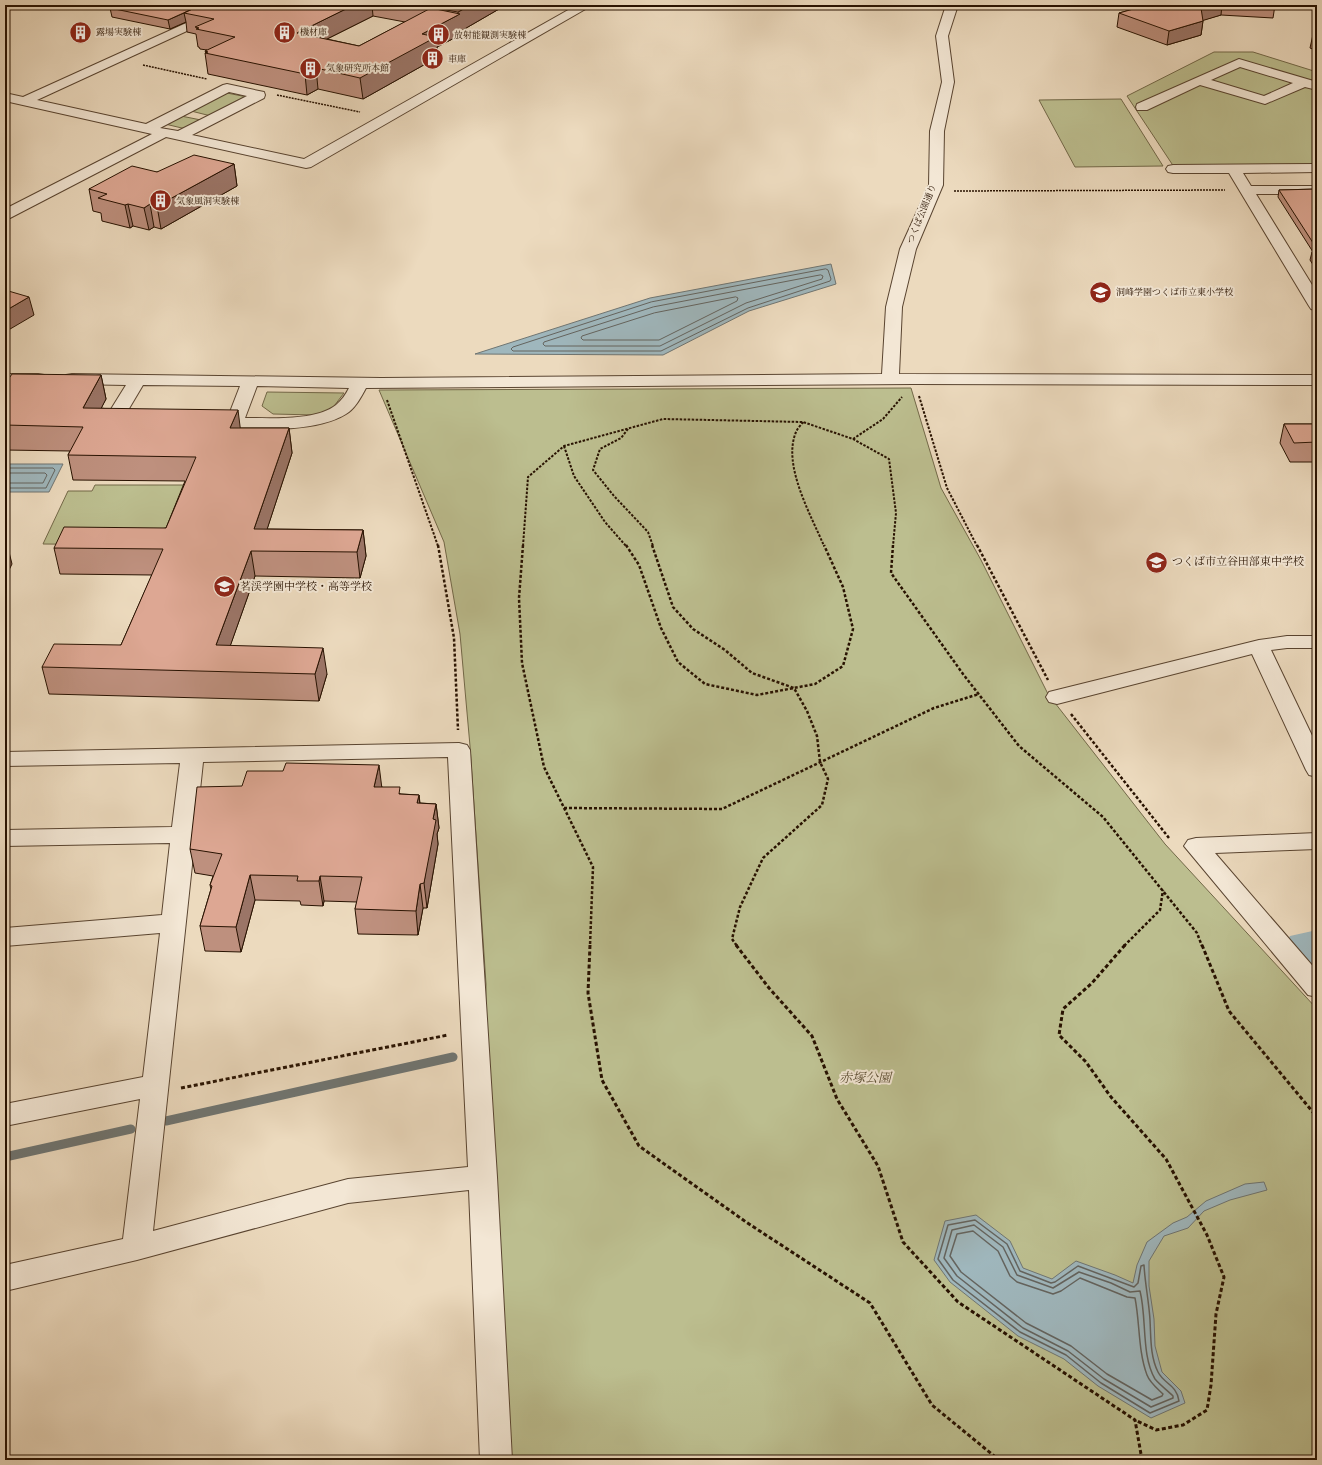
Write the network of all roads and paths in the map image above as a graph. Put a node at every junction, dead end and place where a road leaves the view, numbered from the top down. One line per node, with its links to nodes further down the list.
1 (235, 5): 4 (street)
2 (585, 5): 12 (street)
3 (952, 5): 19 (street, つくば公園通り)
4 (116, 60): 5 (path); 10 (street)
5 (209, 80)
6 (1199, 81): 7 (street); 7 (street); 11 (street)
7 (1311, 84)
8 (270, 93): 12 (path)
9 (5, 97): 10 (street)
10 (25, 101): 13 (street)
11 (1142, 107)
12 (387, 118): 15 (street)
13 (147, 129): 14 (street); 15 (street)
14 (163, 133): 15 (street); 22 (street)
15 (179, 136)
16 (1317, 168): 18 (street)
17 (1173, 169): 18 (street)
18 (1234, 169): 20 (street)
19 (936, 185): 20 (path); 24 (street, つくば公園通り)
20 (1248, 190): 21 (street); 23 (street)
21 (1317, 190)
22 (5, 215)
23 (1317, 306)
24 (891, 376)
25 (136, 380): 27 (street); 29 (street); 33 (street)
26 (1317, 380): 28 (street)
27 (250, 381): 28 (street); 35 (street)
28 (360, 382): 35 (street)
29 (10, 384)
30 (919, 394): 44 (path)
31 (386, 395): 45 (path)
32 (905, 395): 38 (path)
33 (143, 422)
34 (197, 422): 35 (street)
35 (235, 422)
36 (803, 422): 37 (path); 38 (path); 42 (path)
37 (628, 429): 39 (path); 42 (path)
38 (853, 438): 43 (path)
39 (564, 446): 42 (path); 50 (path)
40 (1317, 642): 41 (street)
41 (1259, 646): 44 (street); 49 (street)
42 (794, 688): 48 (path)
43 (979, 694): 48 (path); 55 (path)
44 (1057, 697): 53 (path)
45 (459, 750): 46 (street); 59 (street)
46 (192, 756): 47 (street); 51 (street)
47 (5, 759)
48 (820, 762): 50 (path); 66 (path)
49 (1317, 770)
50 (564, 808): 68 (path)
51 (183, 835): 52 (street); 56 (street)
52 (5, 838)
53 (1169, 838)
54 (1317, 841): 58 (street)
55 (1163, 890): 62 (path); 66 (path)
56 (173, 923): 57 (street); 60 (street)
57 (5, 937)
58 (1312, 976)
59 (474, 1030): 60 (path); 63 (street)
60 (154, 1089): 61 (street); 64 (street)
61 (5, 1115)
62 (1317, 1117)
63 (483, 1177): 64 (street); 67 (street)
64 (137, 1248): 65 (street)
65 (5, 1278)
66 (1135, 1420): 69 (path)
67 (496, 1460)
68 (999, 1460)
69 (1142, 1460)

